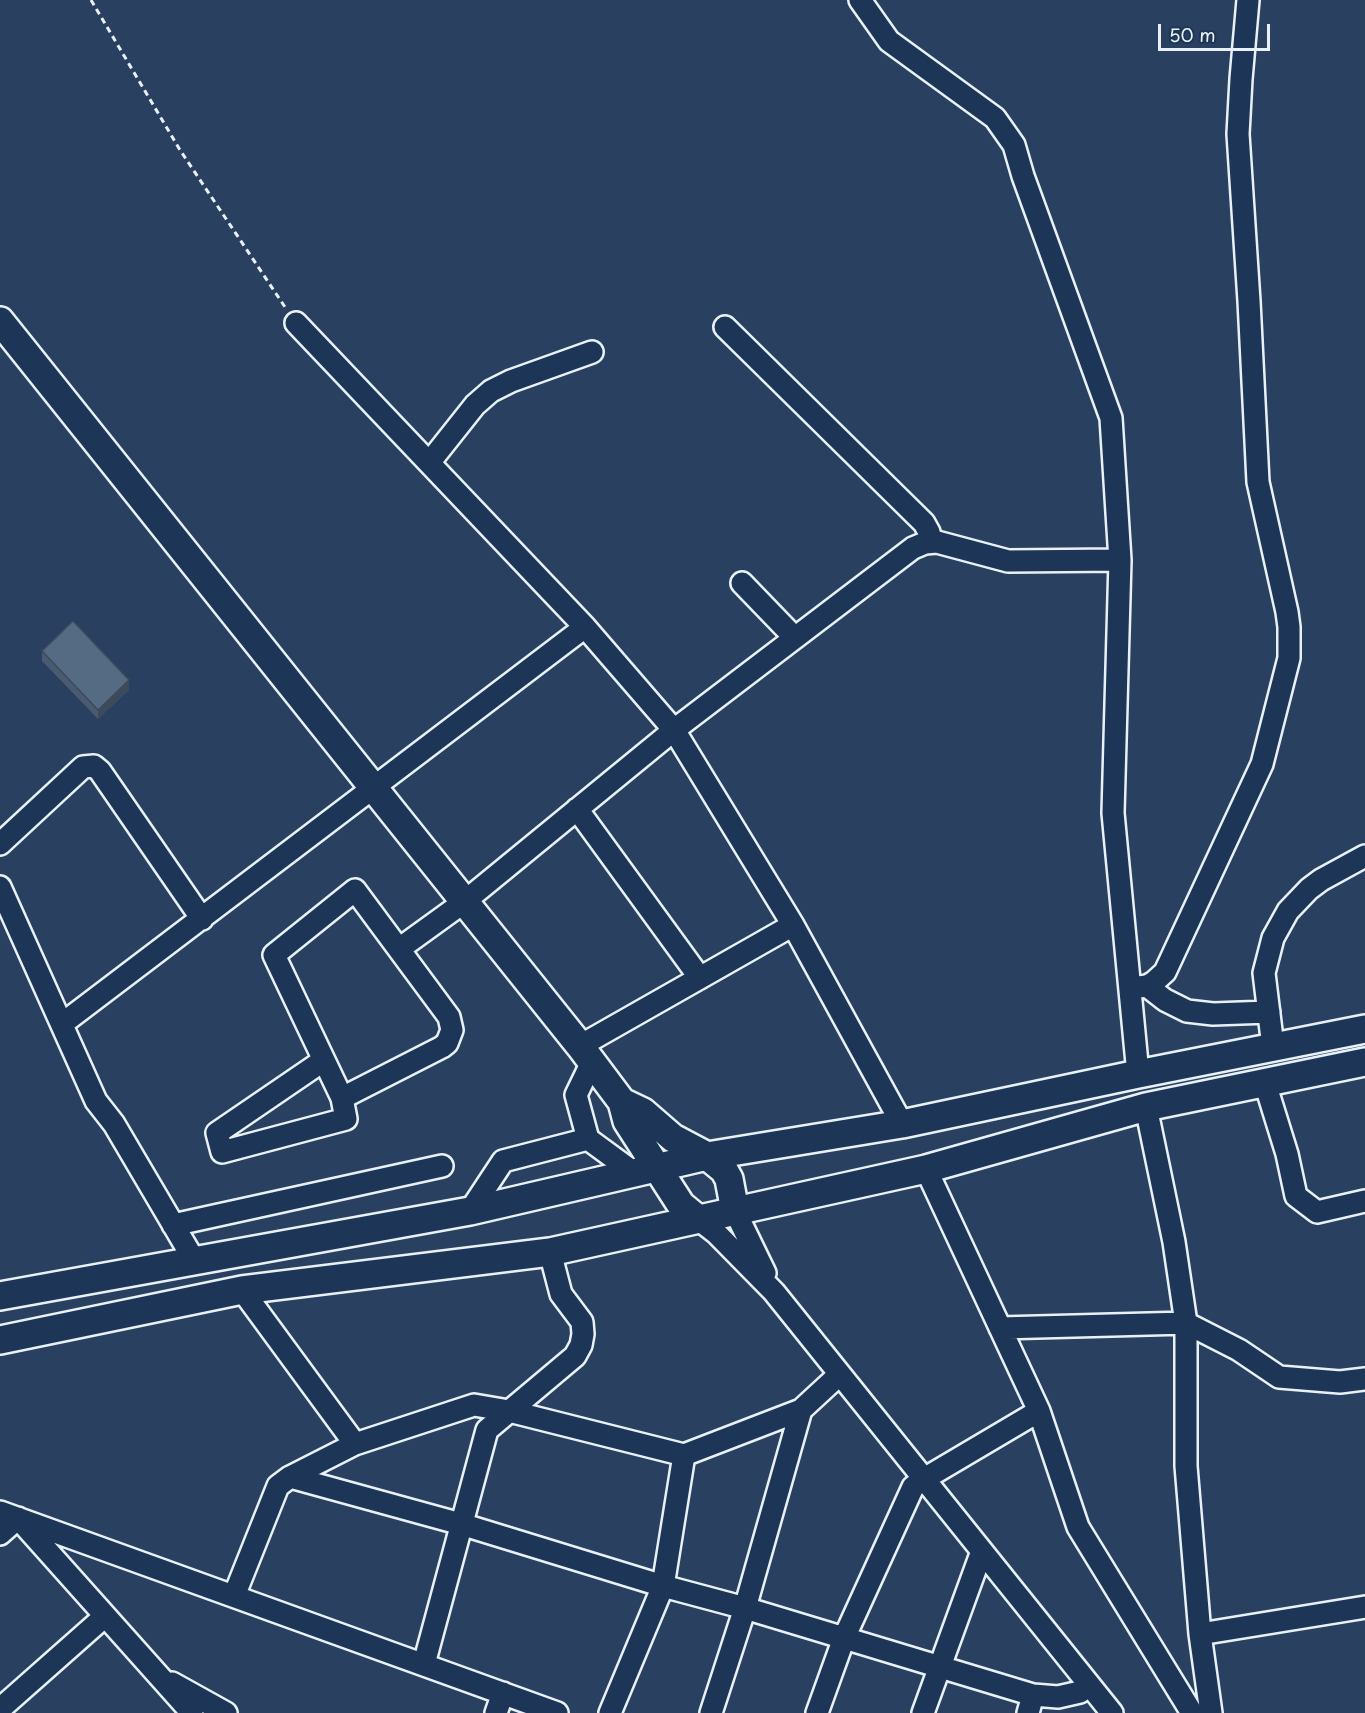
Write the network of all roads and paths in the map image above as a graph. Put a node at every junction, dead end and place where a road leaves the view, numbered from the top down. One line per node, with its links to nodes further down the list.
1 (91, 0): 4 (path)
2 (860, 0): 10 (street)
3 (1248, 0): 25 (street)
4 (296, 323): 8 (street)
5 (725, 327): 9 (street)
6 (4, 334): 15 (main road)
7 (592, 352): 8 (street)
8 (429, 463): 12 (street)
9 (931, 543): 10 (street); 13 (street)
10 (1120, 560): 25 (street)
11 (741, 583): 13 (street)
12 (585, 627): 14 (street); 15 (street)
13 (795, 638): 14 (street)
14 (674, 730): 16 (street); 22 (street)
15 (375, 788): 20 (main road); 21 (street)
16 (577, 809): 20 (street); 24 (street)
17 (0, 844): 21 (street)
18 (1365, 856): 26 (street)
19 (2, 896): 27 (street)
20 (464, 902): 23 (street); 30 (main road)
21 (202, 919): 27 (street)
22 (793, 925): 24 (street); 38 (street)
23 (399, 949): 31 (street); 35 (street)
24 (700, 978): 30 (street)
25 (1138, 987): 26 (street); 33 (street)
26 (1269, 1012): 29 (street)
27 (62, 1024): 48 (street)
28 (1365, 1029): 29 (main road)
29 (1273, 1047): 33 (main road)
30 (586, 1054): 36 (main road); 39 (street)
31 (324, 1060): 35 (street); 35 (street)
32 (1365, 1062): 34 (main road)
33 (1138, 1074): 38 (main road)
34 (1265, 1083): 37 (main road); 44 (street)
35 (342, 1098)
36 (622, 1102): 40 (main road); 43 (main road)
37 (1146, 1107): 42 (main road); 54 (street)
38 (902, 1124): 40 (main road)
39 (588, 1138): 43 (street); 45 (street)
40 (707, 1156): 43 (main road); 46 (main road)
41 (442, 1166): 48 (street)
42 (926, 1169): 46 (main road); 55 (street)
43 (646, 1170): 45 (main road); 47 (main road)
44 (1365, 1201)
45 (470, 1211): 50 (main road)
46 (735, 1211): 47 (main road); 52 (street)
47 (698, 1220): 49 (main road); 52 (street)
48 (173, 1225): 50 (street)
49 (550, 1252): 51 (main road); 60 (street)
50 (194, 1260): 53 (main road)
51 (242, 1290): 56 (main road); 62 (street)
52 (774, 1292): 57 (street)
53 (0, 1296)
54 (1186, 1323): 55 (street); 58 (street); 75 (street)
55 (1000, 1328): 61 (street)
56 (0, 1340)
57 (840, 1374): 59 (street); 65 (street)
58 (1365, 1379)
59 (801, 1410): 63 (street); 73 (street)
60 (509, 1411): 62 (street); 63 (street); 67 (street)
61 (1038, 1411): 65 (street); 93 (street)
62 (355, 1444): 64 (street)
63 (684, 1455): 70 (street)
64 (290, 1477): 67 (street); 71 (street)
65 (924, 1479): 69 (street); 76 (street)
66 (9, 1515): 68 (street); 71 (street); 74 (street)
67 (461, 1524): 70 (street); 77 (street)
68 (0, 1533)
69 (982, 1551): 78 (street); 80 (street)
70 (663, 1586): 73 (street); 88 (street)
71 (234, 1596): 77 (street)
72 (1365, 1607): 75 (street)
73 (746, 1608): 76 (street); 89 (street)
74 (104, 1617): 79 (street); 83 (street)
75 (1200, 1634): 94 (street)
76 (844, 1638): 78 (street); 90 (street)
77 (424, 1664): 81 (street)
78 (940, 1667): 82 (street); 91 (street)
79 (161, 1677): 84 (street); 85 (street)
80 (1089, 1685): 82 (street); 92 (street)
81 (503, 1693): 86 (street); 87 (street)
82 (1030, 1704)
83 (0, 1709)
84 (192, 1713)
85 (226, 1713)
86 (496, 1713)
87 (557, 1713)
88 (610, 1713)
89 (711, 1713)
90 (817, 1713)
91 (923, 1713)
92 (1112, 1713)
93 (1192, 1713)
94 (1211, 1713)

